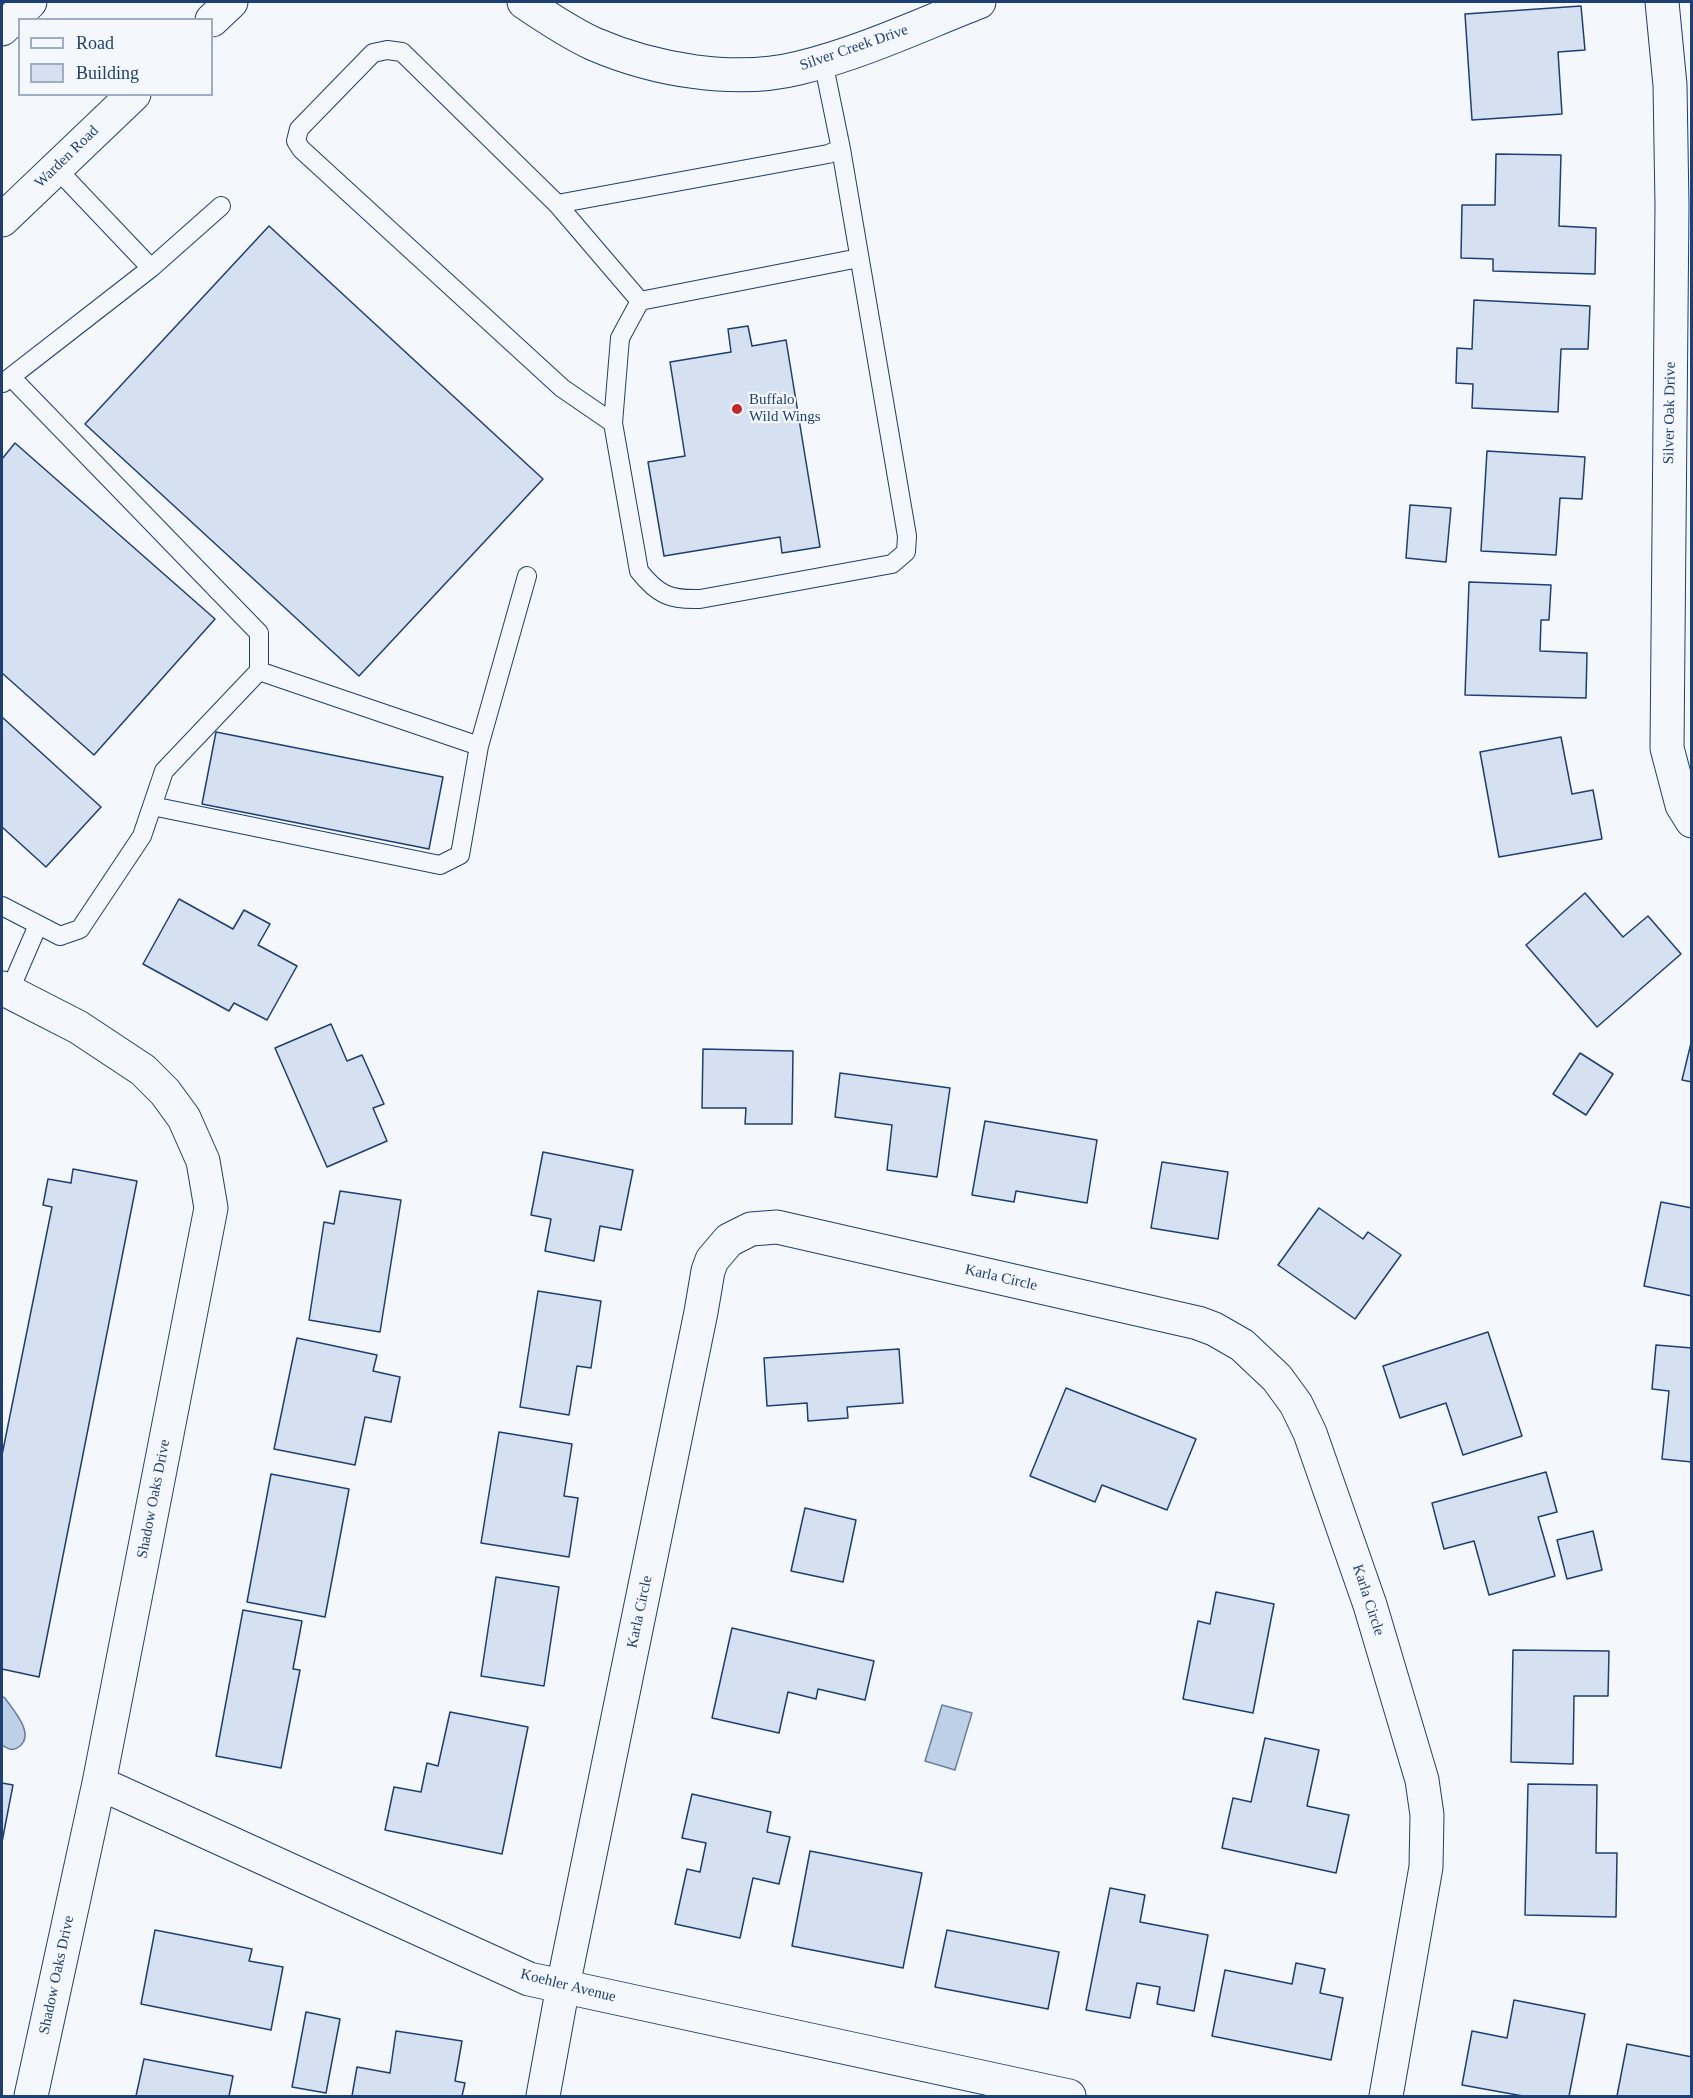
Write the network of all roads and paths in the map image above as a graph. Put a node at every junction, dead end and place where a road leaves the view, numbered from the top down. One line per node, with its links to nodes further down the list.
1 (30, 2): 7 (main road)
2 (231, 2): 6 (main road)
3 (524, 2): 8 (main road, Silver Creek Drive)
4 (979, 2): 8 (main road, Silver Creek Drive)
5 (1662, 2): 24 (main road, Silver Oak Drive)
6 (213, 19)
7 (2, 29)
8 (823, 61): 10 (lane)
9 (132, 96): 11 (main road, Warden Road)
10 (841, 149): 12 (lane); 15 (lane)
11 (56, 168): 14 (main road, Warden Road); 16 (lane)
12 (556, 204): 17 (lane); 19 (lane)
13 (221, 206): 16 (lane)
14 (2, 220)
15 (859, 258): 17 (lane); 19 (lane)
16 (151, 268): 18 (lane)
17 (640, 301): 19 (lane)
18 (6, 381): 21 (lane)
19 (614, 423)
20 (527, 576): 22 (lane)
21 (259, 671): 22 (lane); 23 (lane)
22 (479, 746): 23 (lane)
23 (152, 807): 26 (lane)
24 (1692, 821)
25 (2, 906): 26 (lane)
26 (38, 925): 27 (lane)
27 (4, 997): 28 (main road, Shadow Oaks Drive)
28 (99, 1783): 29 (main road, Koehler Avenue); 30 (main road, Shadow Oaks Drive)
29 (563, 1986): 31 (main road, Karla Circle); 32 (main road, Koehler Avenue); 33 (main road, Karla Circle)
30 (31, 2097)
31 (543, 2097)
32 (1069, 2097)
33 (1386, 2097)

